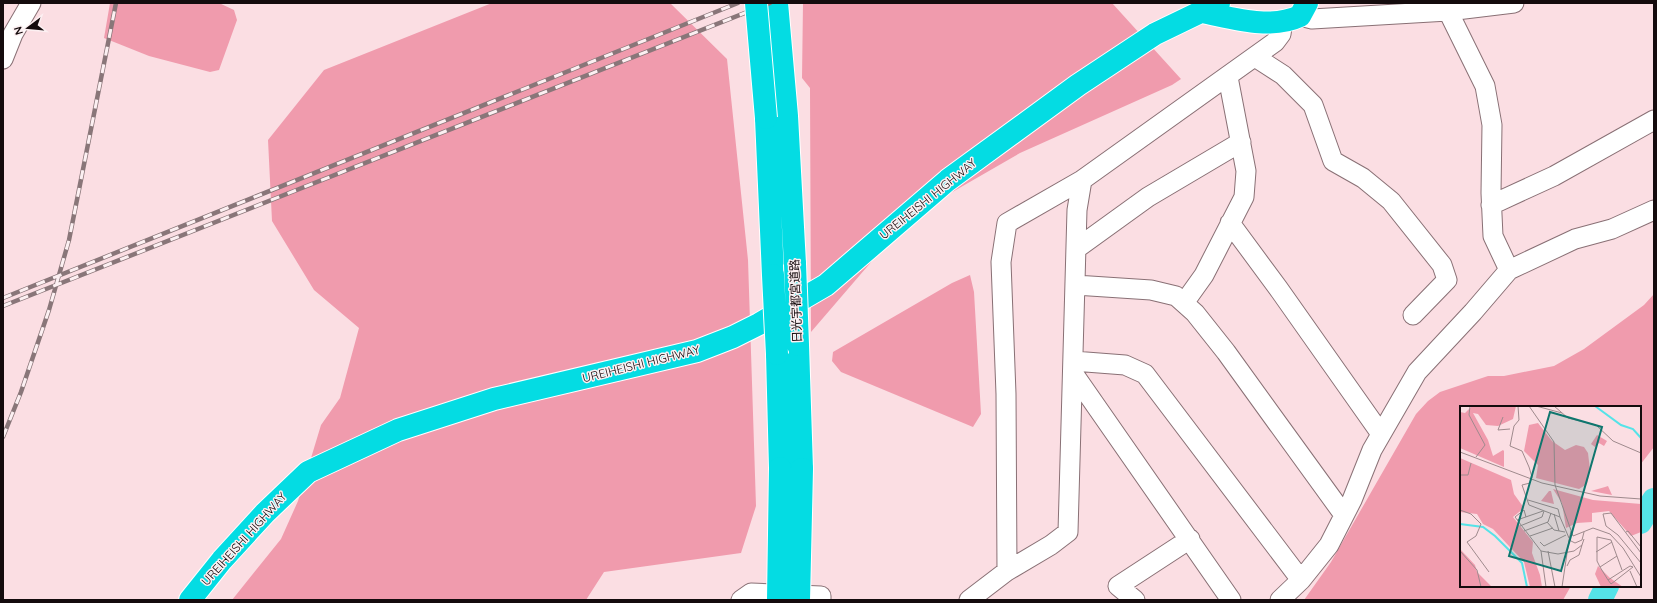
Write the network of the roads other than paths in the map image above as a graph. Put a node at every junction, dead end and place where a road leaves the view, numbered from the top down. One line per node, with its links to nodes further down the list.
1 (31, 3): 9 (street)
2 (756, 3): 24 (highway, 日光宇都宮道路, bridge)
3 (777, 3): 24 (highway, 日光宇都宮道路, bridge)
4 (1514, 3): 5 (street)
5 (1446, 7): 7 (street); 14 (street)
6 (1211, 8): 7 (highway, UREIHEISHI HIGHWAY); 29 (highway, UREIHEISHI HIGHWAY)
7 (1297, 14): 8 (street)
8 (1255, 57): 10 (street); 21 (street)
9 (3, 59)
10 (1228, 77): 12 (street); 13 (street)
11 (1654, 120): 14 (street)
12 (1241, 142): 16 (street); 17 (street)
13 (1082, 180): 17 (street); 27 (street)
14 (1491, 205): 18 (street)
15 (1654, 210): 18 (street)
16 (1230, 223): 20 (street); 23 (street)
17 (1076, 249): 19 (street)
18 (1509, 270): 23 (street)
19 (1075, 285): 20 (street); 22 (street)
20 (1184, 303): 25 (street)
21 (1413, 315)
22 (1073, 367): 26 (street); 27 (street); 28 (street)
23 (1381, 434): 25 (street)
24 (791, 468): 31 (highway, 日光宇都宮道路, bridge); 32 (highway, 日光宇都宮道路, bridge)
25 (1344, 515): 28 (street)
26 (1190, 539): 35 (street); 36 (street)
27 (1007, 571): 34 (street)
28 (1301, 580): 37 (street)
29 (190, 600)
30 (741, 600): 33 (street)
31 (778, 600)
32 (799, 600)
33 (821, 600)
34 (969, 600)
35 (1135, 600)
36 (1231, 600)
37 (1280, 600)

